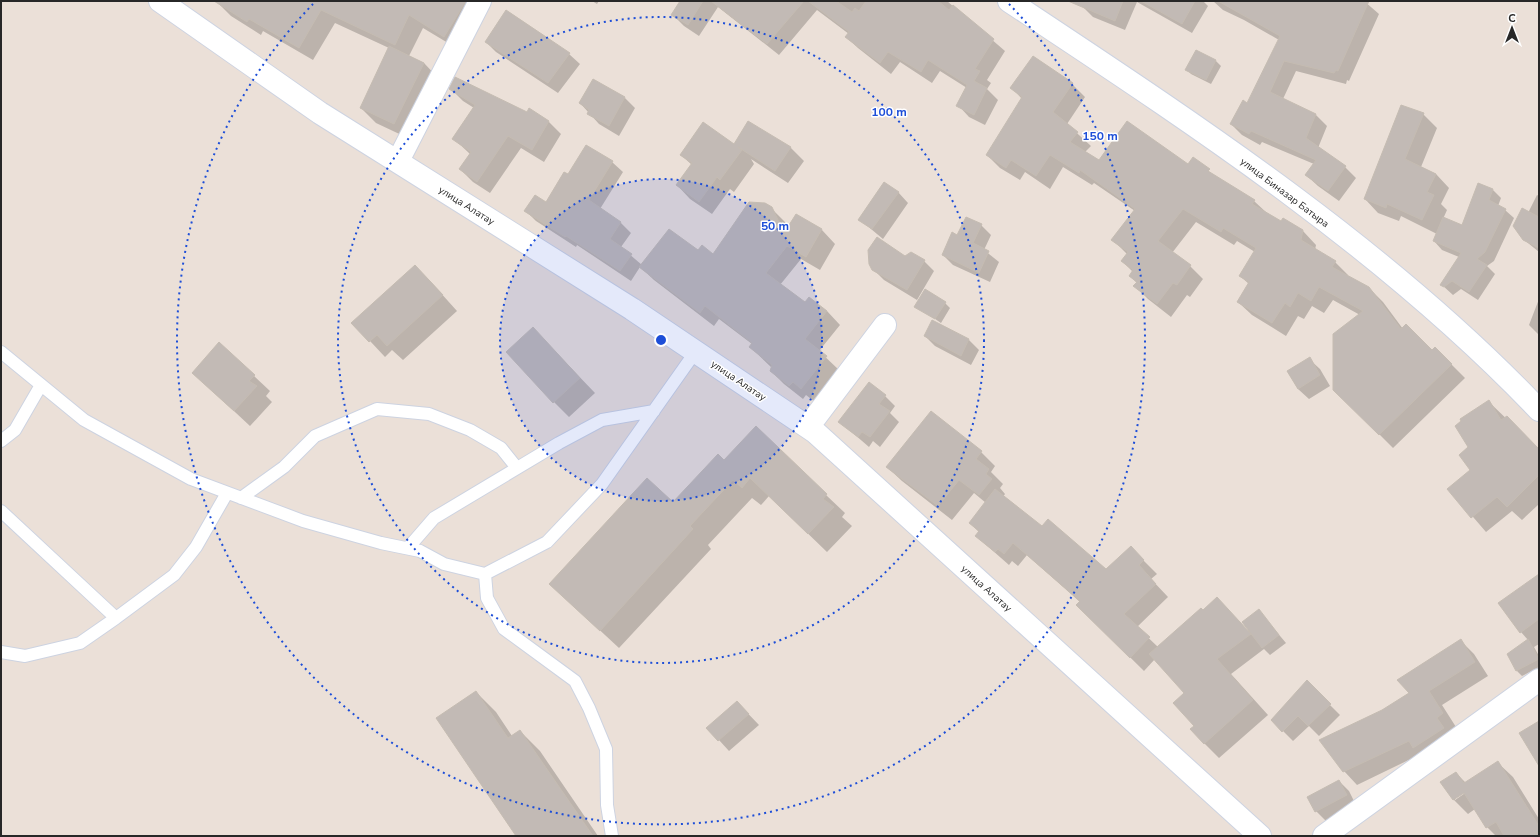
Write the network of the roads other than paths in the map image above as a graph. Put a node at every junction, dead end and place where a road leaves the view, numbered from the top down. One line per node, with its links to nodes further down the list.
1 (160, 1): 4 (street, улица Алатау)
2 (480, 1): 4 (street)
3 (1009, 1): 10 (street, улица Биназар Батыра)
4 (398, 161): 6 (street, улица Алатау)
5 (885, 325): 11 (street)
6 (696, 351): 9 (lane); 11 (street, улица Алатау)
7 (1, 352): 8 (lane)
8 (41, 385): 12 (lane); 14 (lane)
9 (654, 410): 13 (lane); 18 (lane)
10 (1539, 410)
11 (808, 427): 23 (street, улица Алатау)
12 (1, 441)
13 (517, 468): 15 (lane); 17 (lane)
14 (227, 493): 15 (lane); 19 (lane)
15 (241, 498): 17 (lane)
16 (1, 511): 19 (lane)
17 (408, 548): 18 (lane)
18 (486, 574): 22 (lane)
19 (116, 618): 20 (lane)
20 (1, 652)
21 (1539, 680): 24 (street)
22 (612, 836)
23 (1260, 836)
24 (1324, 836)

